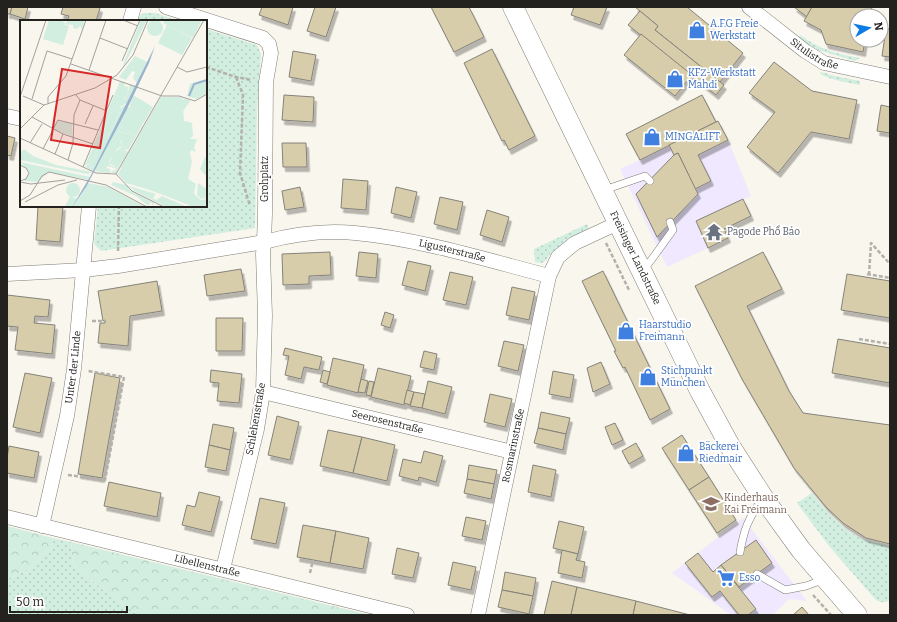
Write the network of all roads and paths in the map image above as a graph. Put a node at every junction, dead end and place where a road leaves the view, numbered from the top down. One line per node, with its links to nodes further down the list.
1 (134, 7): 5 (street)
2 (166, 7): 6 (street, Grohplatz)
3 (513, 7): 15 (main road, Freisinger Landstraße)
4 (749, 7): 10 (street, Situlistraße)
5 (130, 20)
6 (207, 20)
7 (207, 20): 11 (street, Grohplatz)
8 (207, 67): 9 (path)
9 (236, 77): 11 (path); 18 (path)
10 (890, 77)
11 (266, 82): 18 (street, Grohplatz)
12 (7, 116): 13 (street)
13 (20, 119)
14 (650, 181): 15 (lane)
15 (602, 191): 20 (main road, Freisinger Landstraße)
16 (89, 207): 24 (street, Unter der Linde)
17 (119, 207): 23 (path)
18 (265, 214): 21 (street, Grohplatz)
19 (670, 222): 25 (lane)
20 (618, 223): 25 (main road, Freisinger Landstraße); 27 (street)
21 (264, 242): 23 (street); 27 (street, Ligusterstraße); 32 (street, Schlehenstraße)
22 (890, 264): 28 (path)
23 (118, 266): 24 (street)
24 (84, 270): 26 (street); 37 (street, Unter der Linde)
25 (642, 271): 35 (main road, Freisinger Landstraße)
26 (7, 274)
27 (549, 276): 33 (street, Rosmarinstraße)
28 (890, 278)
29 (859, 339): 30 (path)
30 (890, 344)
31 (86, 371): 34 (path)
32 (263, 392): 33 (street, Seerosenstraße); 40 (street, Schlehenstraße)
33 (512, 452): 45 (street, Rosmarinstraße)
34 (68, 475)
35 (764, 499): 38 (lane); 43 (main road, Freisinger Landstraße)
36 (7, 517): 37 (street, Libellenstraße)
37 (42, 526): 40 (street, Libellenstraße)
38 (740, 552)
39 (313, 560): 41 (path)
40 (223, 569): 44 (street, Libellenstraße)
41 (310, 573)
42 (757, 574): 43 (lane)
43 (825, 579): 46 (main road, Freisinger Landstraße)
44 (407, 615)
45 (478, 615)
46 (857, 615)

